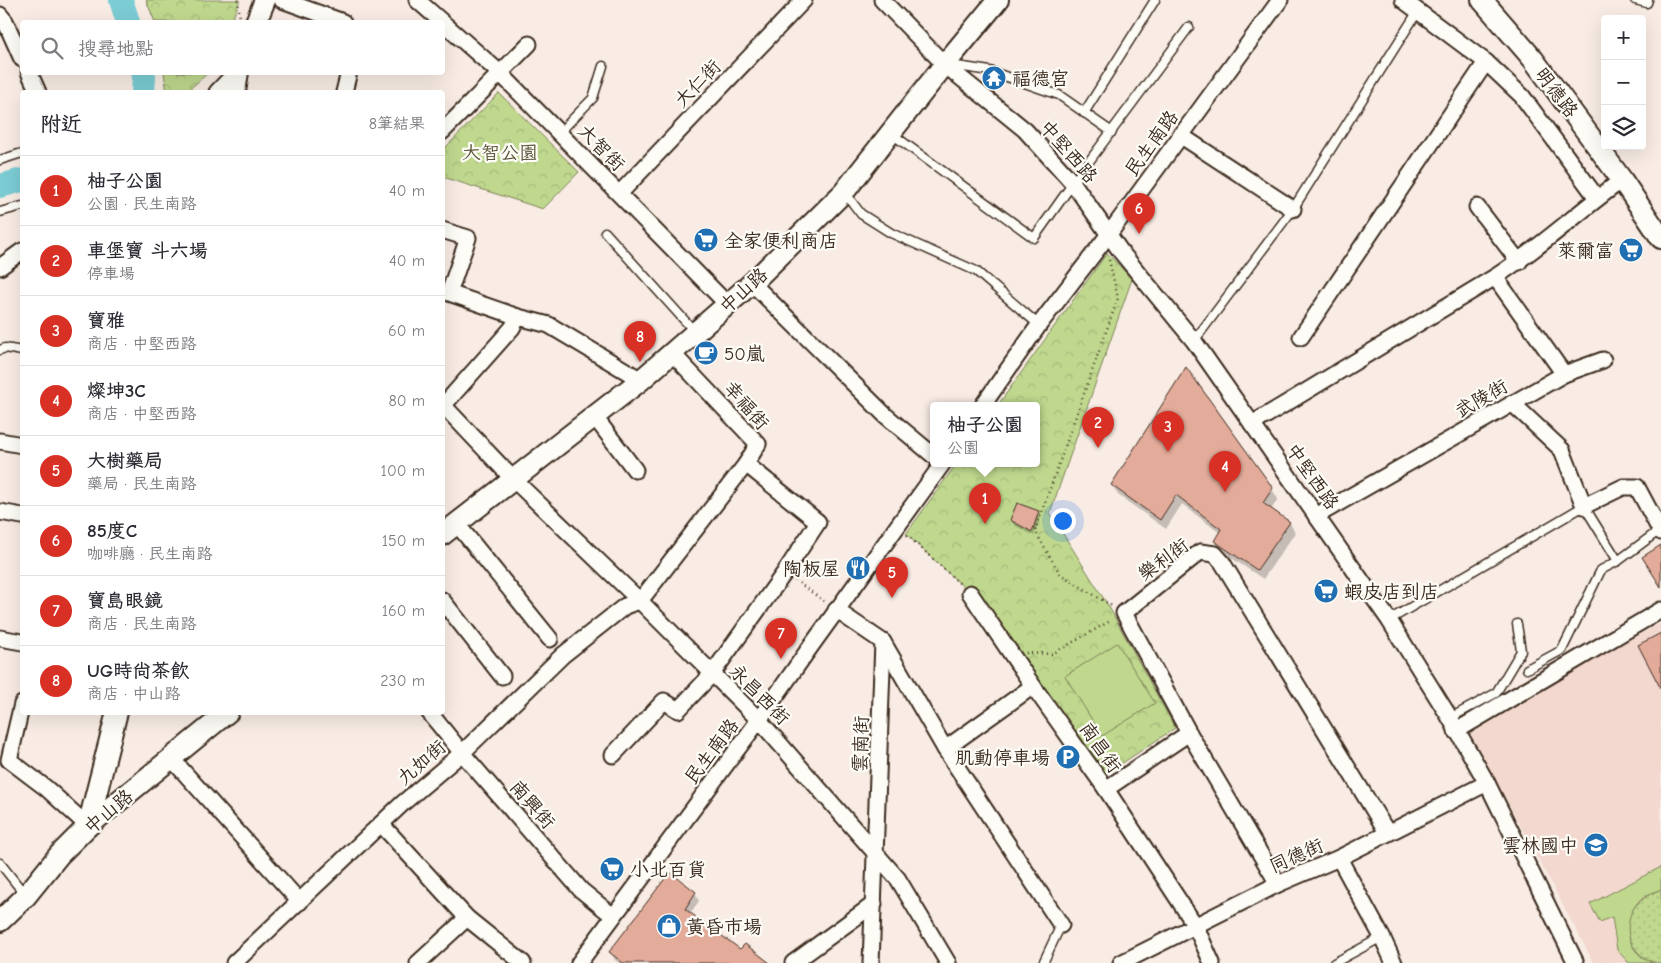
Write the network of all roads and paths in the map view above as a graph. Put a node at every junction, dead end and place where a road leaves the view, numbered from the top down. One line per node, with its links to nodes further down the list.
1 (238, 0): 16 (path)
2 (264, 0): 17 (street)
3 (282, 0): 18 (street)
4 (417, 0): 19 (street, 大智街)
5 (804, 0): 47 (street, 大仁街)
6 (882, 0): 25 (street, 中堅西路)
7 (998, 0): 25 (street, 中山路)
8 (1155, 0): 36 (lane)
9 (1403, 0): 14 (street)
10 (1482, 0): 44 (street, 明德路)
11 (1634, 0): 12 (lane)
12 (1648, 0)
13 (1278, 1): 41 (street, 民生南路)
14 (1418, 11): 24 (street); 51 (lane)
15 (0, 15): 23 (street)
16 (240, 20)
17 (257, 20)
18 (337, 20)
19 (439, 20)
20 (445, 25): 27 (street, 大智街)
21 (1189, 27): 38 (lane)
22 (529, 44): 27 (street)
23 (20, 55)
24 (1486, 62): 48 (street); 67 (street)
25 (944, 65): 36 (lane); 40 (street, 中山路); 45 (street, 中堅西路)
26 (604, 66): 39 (lane)
27 (500, 74): 37 (street); 39 (street, 大智街)
28 (30, 75): 32 (street)
29 (234, 75): 33 (street)
30 (237, 75): 34 (street)
31 (348, 75): 35 (street)
32 (37, 90)
33 (219, 90)
34 (234, 90)
35 (344, 90)
36 (1084, 113): 38 (lane)
37 (445, 129)
38 (1112, 132): 45 (lane)
39 (559, 133): 47 (street, 大智街)
40 (890, 133): 45 (lane); 46 (street, 中山路)
41 (1180, 135): 51 (street); 55 (street, 民生南路)
42 (20, 154): 43 (lane)
43 (0, 160)
44 (1622, 180): 48 (street); 56 (street, 明德路)
45 (1073, 183): 55 (street, 中堅西路)
46 (844, 192): 62 (street, 中山路); 65 (lane)
47 (620, 193): 63 (street, 大智街)
48 (1597, 198): 59 (street)
49 (20, 207): 52 (lane)
50 (1477, 207): 59 (street)
51 (1293, 209): 68 (lane)
52 (0, 212)
53 (445, 231): 64 (street)
54 (605, 232): 66 (lane)
55 (1110, 234): 65 (street, 民生南路); 68 (street, 中堅西路)
56 (1661, 238)
57 (20, 252): 60 (street)
58 (1107, 254): 102 (path)
59 (1519, 262): 61 (street)
60 (0, 267)
61 (1495, 276): 73 (street); 80 (street)
62 (752, 283): 63 (street, 中山路); 83 (street)
63 (728, 305): 66 (street, 中山路)
64 (518, 316): 74 (street); 77 (street)
65 (1039, 325): 75 (street, 民生南路)
66 (695, 332): 71 (street, 中山路)
67 (1301, 337)
68 (1194, 341): 80 (street, 中堅西路)
69 (0, 350): 70 (lane)
70 (20, 351)
71 (671, 352): 74 (street, 中山路); 84 (street, 幸福街)
72 (1604, 360): 73 (street, 武陵街)
73 (1564, 374): 76 (street, 武陵街)
74 (641, 380): 79 (street, 中山路)
75 (986, 402)
76 (1512, 403): 88 (street); 91 (street, 武陵街)
77 (445, 404)
78 (445, 408): 87 (street, 永昌西街)
79 (594, 416): 86 (street); 87 (street, 中山路)
80 (1252, 424): 91 (street, 中堅西路)
81 (0, 441): 82 (street)
82 (20, 445)
83 (930, 453)
84 (746, 464): 96 (street); 98 (street)
85 (943, 467): 100 (street, 民生南路)
86 (635, 470)
87 (513, 480): 92 (street, 中山路); 98 (street, 永昌西街)
88 (1584, 506): 93 (street); 95 (lane); 103 (lane)
89 (0, 512): 90 (street)
90 (20, 516)
91 (1316, 516): 103 (street, 中堅西路)
92 (450, 529): 106 (street)
93 (1661, 530): 95 (lane)
94 (906, 534): 97 (path)
95 (1618, 561): 110 (lane)
96 (785, 572): 100 (path); 111 (street)
97 (970, 593): 109 (street, 南昌街)
98 (640, 601): 111 (street, 永昌西街); 122 (street, 九如街)
99 (445, 604): 112 (street)
100 (836, 610): 108 (street); 118 (street, 民生南路)
101 (1661, 610): 119 (street)
102 (1124, 613): 109 (path); 120 (street); 130 (street, 樂利街)
103 (1389, 620): 119 (street, 中堅西路)
104 (1517, 624): 119 (lane)
105 (0, 638): 107 (street)
106 (550, 639)
107 (20, 642)
108 (883, 642): 121 (street); 131 (street, 雲南街)
109 (1009, 650): 113 (street, 南昌街)
110 (1527, 669)
111 (712, 674): 118 (street, 永昌西街); 123 (street)
112 (502, 676)
113 (1033, 686): 121 (street); 127 (street, 南昌街)
114 (20, 710): 124 (street)
115 (116, 715): 129 (street)
116 (224, 715): 125 (street, 中山路)
117 (431, 715): 122 (street, 南興街)
118 (759, 720): 131 (street, 永昌西街); 138 (street, 民生南路)
119 (1453, 724): 126 (street, 中堅西路)
120 (1189, 732): 127 (street); 134 (street)
121 (945, 749): 141 (street)
122 (462, 753): 128 (street, 九如街); 138 (street, 南興街)
123 (613, 754)
124 (5, 757): 129 (street)
125 (172, 759): 129 (street, 中山路); 136 (street)
126 (1487, 783): 130 (street, 同德街); 156 (street, 中堅西路)
127 (1106, 788): 142 (street, 南昌街)
128 (381, 824): 136 (street, 九如街); 139 (street)
129 (88, 826): 135 (street, 中山路)
130 (1387, 832): 132 (street, 同德街)
131 (876, 852): 137 (street, 雲南街); 150 (street, 永昌西街)
132 (1339, 858): 134 (street, 同德街); 143 (street)
133 (0, 863): 135 (lane)
134 (1278, 884): 142 (street, 同德街)
135 (26, 896): 140 (street, 中山路)
136 (300, 902): 144 (street, 九如街)
137 (874, 904): 148 (street); 149 (street, 雲南街)
138 (613, 916): 147 (street, 民生南路)
139 (467, 918): 145 (street); 146 (street)
140 (0, 922)
141 (1060, 925): 151 (lane)
142 (1195, 925): 152 (street, 同德街); 153 (street, 南昌街)
143 (1382, 937): 154 (lane); 155 (street)
144 (240, 961)
145 (418, 963)
146 (523, 963)
147 (579, 963)
148 (793, 963)
149 (871, 963)
150 (948, 963)
151 (1043, 963)
152 (1121, 963)
153 (1212, 963)
154 (1334, 963)
155 (1394, 963)
156 (1576, 963)

